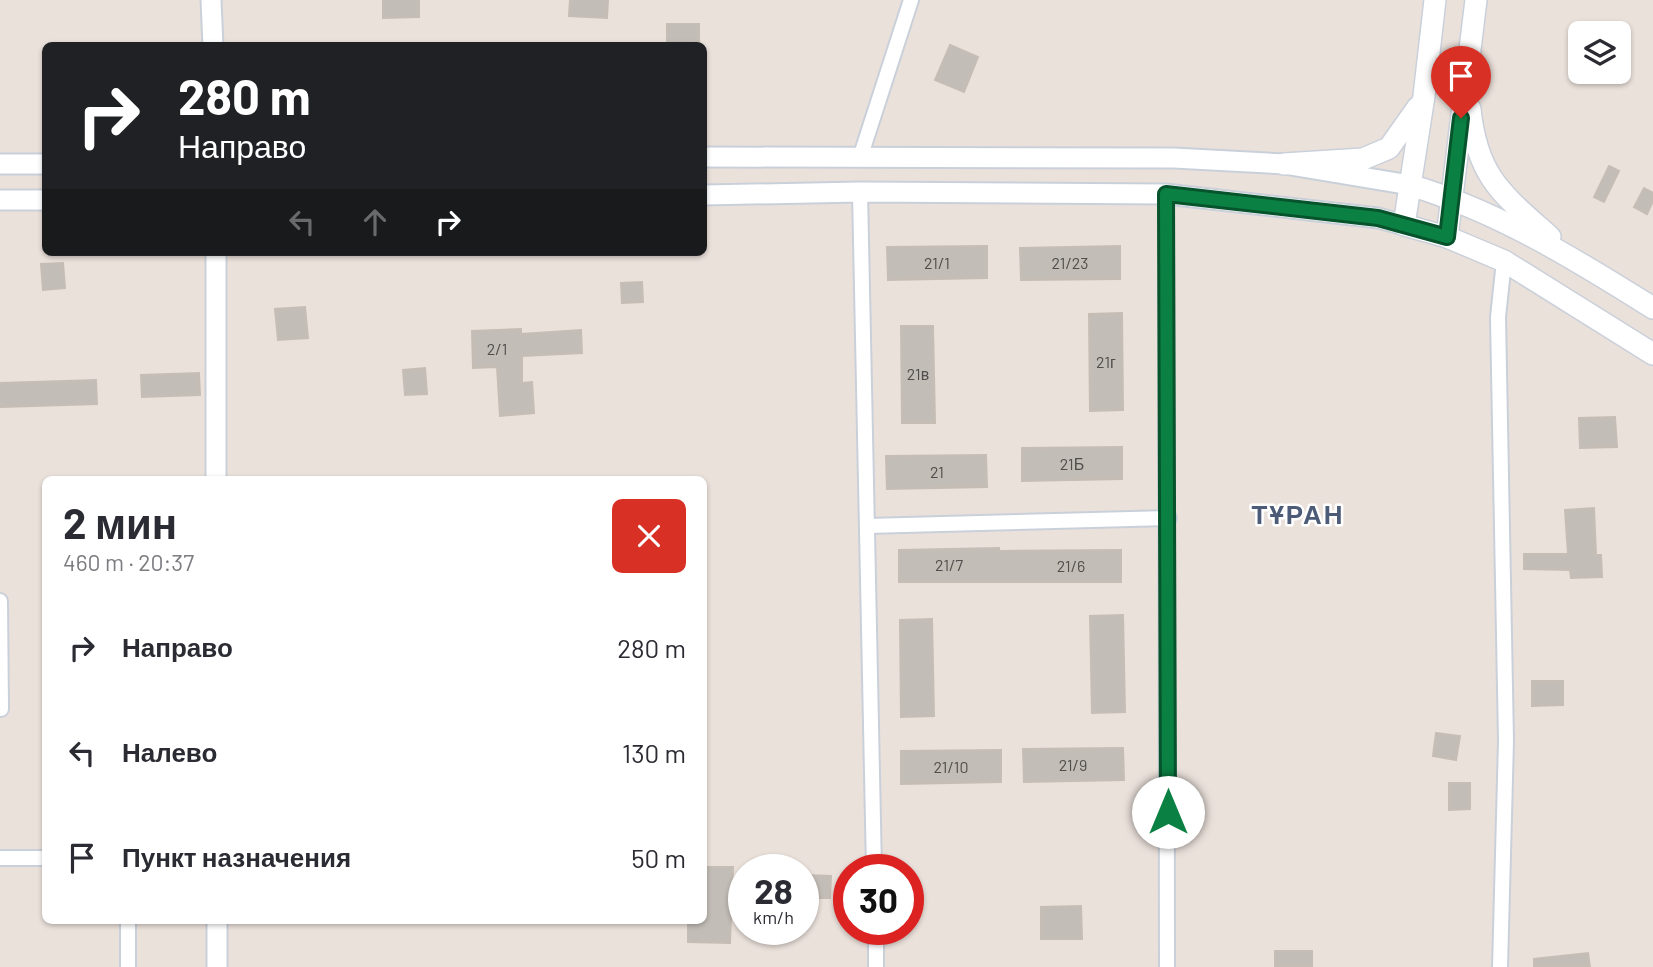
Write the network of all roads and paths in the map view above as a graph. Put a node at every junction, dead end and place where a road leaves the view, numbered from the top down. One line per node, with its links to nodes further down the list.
1 (211, 0): 5 (street)
2 (911, 0): 9 (street)
3 (1435, 0): 7 (main road)
4 (1476, 0): 6 (main road)
5 (213, 42)
6 (1468, 66): 17 (main road); 23 (main road)
7 (1424, 96): 12 (main road); 13 (main road)
8 (707, 157): 9 (street)
9 (860, 158): 12 (street)
10 (0, 164): 11 (street)
11 (42, 164)
12 (1284, 164): 13 (street)
13 (1410, 186): 17 (main road); 20 (main road)
14 (860, 192): 15 (street); 16 (street); 29 (street)
15 (1166, 194): 20 (street); 28 (street)
16 (707, 195)
17 (1451, 198): 21 (main road); 23 (main road)
18 (0, 200): 19 (street)
19 (42, 200)
20 (1404, 225): 21 (main road)
21 (1447, 237): 24 (main road)
22 (216, 256): 27 (street)
23 (1573, 257): 25 (main road)
24 (1504, 261): 26 (main road); 42 (street)
25 (1653, 309)
26 (1653, 354)
27 (216, 476)
28 (1169, 518): 29 (street); 41 (street)
29 (867, 526): 32 (street)
30 (0, 601): 31 (street)
31 (1, 709)
32 (874, 854)
33 (0, 858): 34 (street)
34 (42, 859)
35 (128, 924): 38 (street)
36 (216, 924): 39 (street)
37 (876, 945): 40 (street)
38 (128, 967)
39 (217, 967)
40 (876, 967)
41 (1167, 967)
42 (1500, 967)

